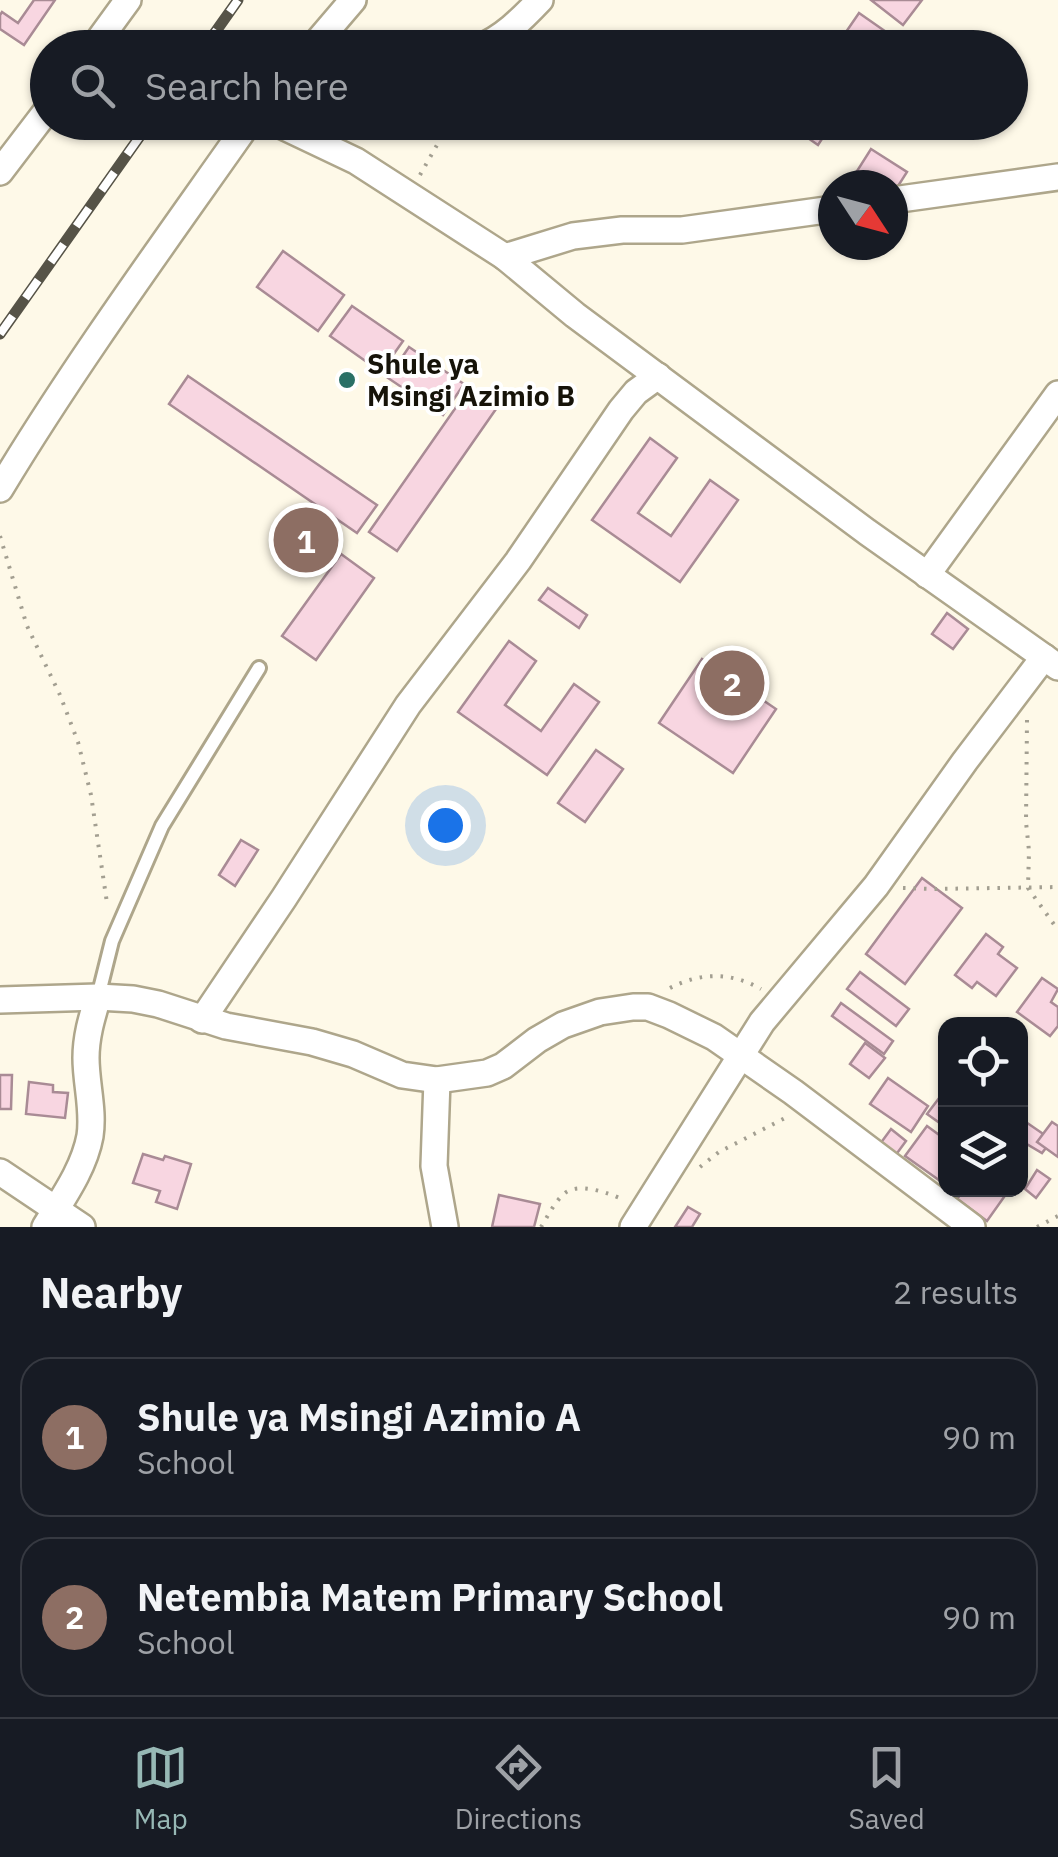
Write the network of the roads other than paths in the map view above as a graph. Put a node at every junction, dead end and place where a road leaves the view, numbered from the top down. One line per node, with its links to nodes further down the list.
1 (128, 0): 4 (street)
2 (352, 0): 5 (street)
3 (540, 0): 6 (street)
4 (106, 30)
5 (327, 30)
6 (509, 30)
7 (30, 133): 10 (street)
8 (236, 140): 17 (street)
9 (320, 140): 14 (street)
10 (0, 172)
11 (1058, 177): 12 (street)
12 (908, 198)
13 (818, 210): 14 (street)
14 (505, 257): 15 (street)
15 (658, 376): 18 (street); 23 (street)
16 (1058, 394): 18 (street)
17 (0, 489)
18 (927, 575): 19 (street)
19 (1051, 662): 24 (street)
20 (260, 668): 21 (lane)
21 (98, 996): 22 (street); 23 (street); 27 (street)
22 (0, 1000)
23 (202, 1020): 25 (street)
24 (740, 1056): 25 (street); 28 (street); 31 (street)
25 (438, 1080): 30 (street)
26 (0, 1172): 27 (street)
27 (50, 1218): 29 (street)
28 (638, 1218)
29 (82, 1227)
30 (446, 1227)
31 (972, 1227)

